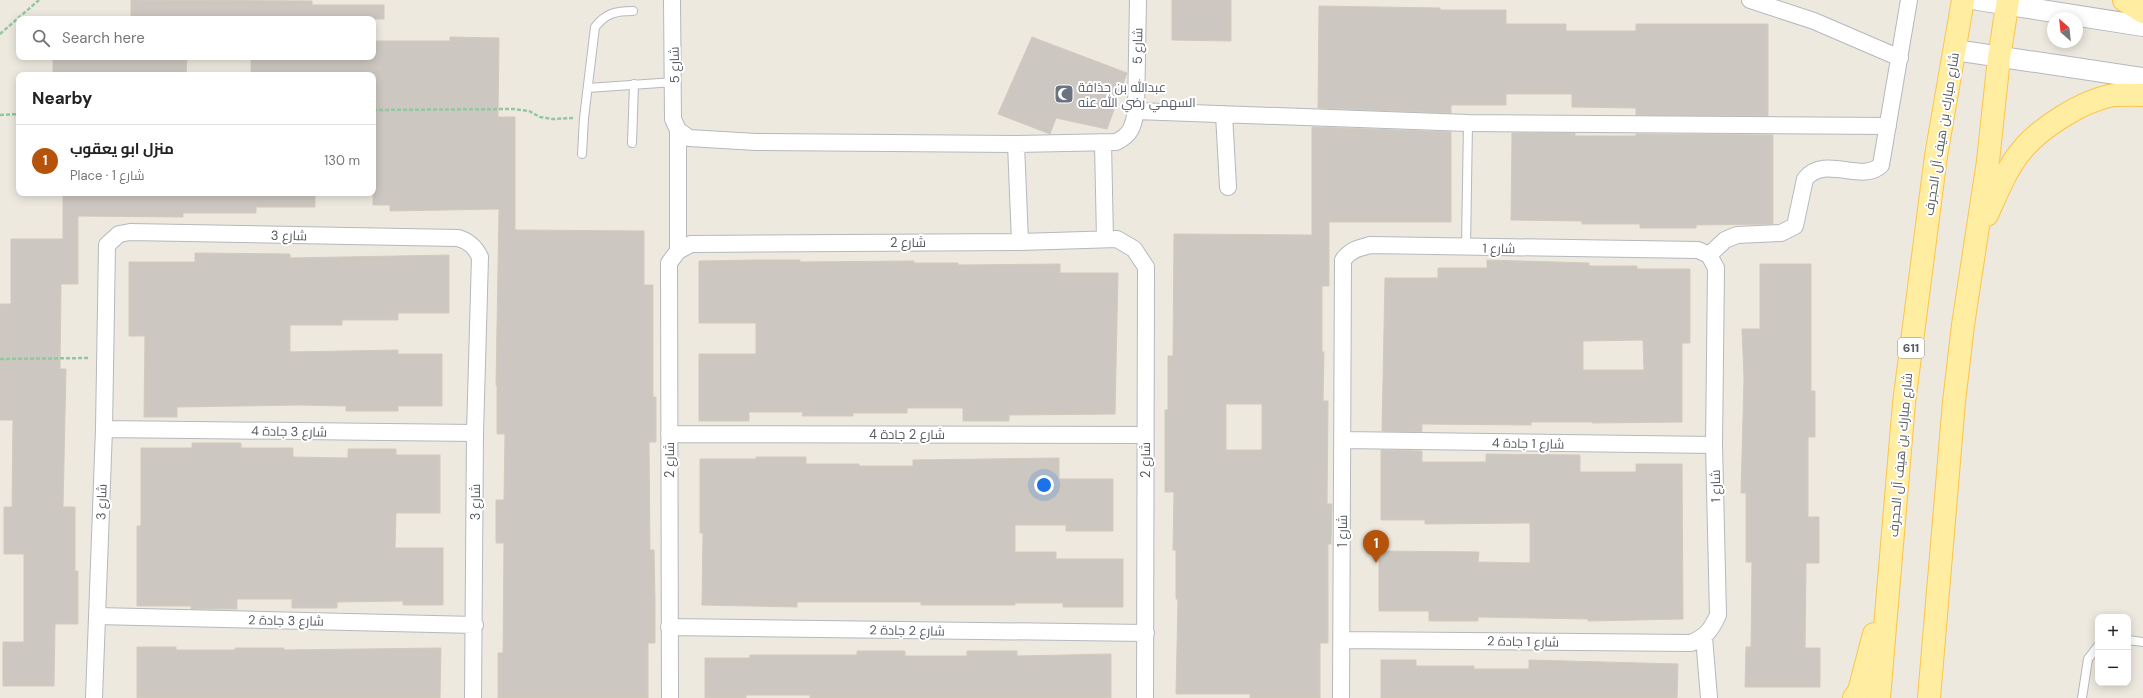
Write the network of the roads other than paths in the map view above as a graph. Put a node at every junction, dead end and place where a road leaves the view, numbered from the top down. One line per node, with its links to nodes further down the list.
1 (672, 0): 16 (street, شارع 5)
2 (1138, 0): 20 (street, شارع 5)
3 (1750, 0): 13 (street)
4 (1909, 0): 13 (street)
5 (1963, 0): 12 (main road, شارع مبارك بن هيف آل الحجرف / 611)
6 (1978, 0): 8 (street)
7 (2124, 0): 10 (main road)
8 (2008, 2): 11 (street); 14 (main road)
9 (633, 11): 18 (lane)
10 (2143, 12)
11 (2143, 26)
12 (1955, 50): 14 (street); 42 (main road, شارع مبارك بن هيف آل الحجرف / 611)
13 (1900, 58): 23 (street)
14 (1999, 58): 15 (street); 35 (main road)
15 (2143, 78)
16 (674, 82): 17 (lane); 24 (street, شارع 5)
17 (634, 84): 18 (lane); 25 (lane)
18 (588, 88): 28 (lane)
19 (2143, 95): 35 (main road)
20 (1136, 112): 21 (street); 26 (street, شارع 5)
21 (1224, 114): 22 (street); 29 (street)
22 (1468, 123): 23 (street); 32 (lane)
23 (1888, 126): 34 (street)
24 (678, 130): 27 (street); 33 (street, شارع 5)
25 (632, 143)
26 (1103, 143): 27 (street); 30 (street)
27 (1016, 144): 31 (street)
28 (582, 154)
29 (1228, 187)
30 (1105, 239): 31 (street, شارع 2); 39 (street, شارع 2)
31 (1020, 242): 33 (street, شارع 2)
32 (1466, 247): 34 (street, شارع 1); 40 (street, شارع 1)
33 (678, 250): 38 (street, شارع 2)
34 (1709, 255): 41 (street, شارع 1)
35 (1963, 325): 60 (main road)
36 (104, 429): 37 (street, شارع 3 جادة 4); 37 (street, شارع 3); 43 (street, شارع 3)
37 (475, 433): 44 (street, شارع 3)
38 (669, 434): 39 (street, شارع 2 جادة 4); 45 (street, شارع 2)
39 (1145, 435): 46 (street, شارع 2)
40 (1343, 440): 41 (street, شارع 1 جادة 4); 48 (street, شارع 1)
41 (1714, 445): 47 (street, شارع 1)
42 (1890, 567): 58 (main road); 59 (main road, شارع مبارك بن هيف آل الحجرف / 611)
43 (97, 616): 44 (street, شارع 3 جادة 2); 52 (street, شارع 3)
44 (475, 625): 53 (street, شارع 3)
45 (669, 627): 46 (street, شارع 2 جادة 2); 54 (street, شارع 2)
46 (1146, 633): 55 (street, شارع 2)
47 (1704, 637): 48 (street, شارع 1 جادة 2); 57 (street)
48 (1342, 640): 56 (street, شارع 1)
49 (2131, 640): 50 (lane)
50 (2143, 642)
51 (2095, 650): 61 (lane)
52 (94, 698)
53 (473, 698)
54 (670, 698)
55 (1145, 698)
56 (1341, 698)
57 (1709, 698)
58 (1854, 698)
59 (1879, 698)
60 (1929, 698)
61 (2082, 698)

